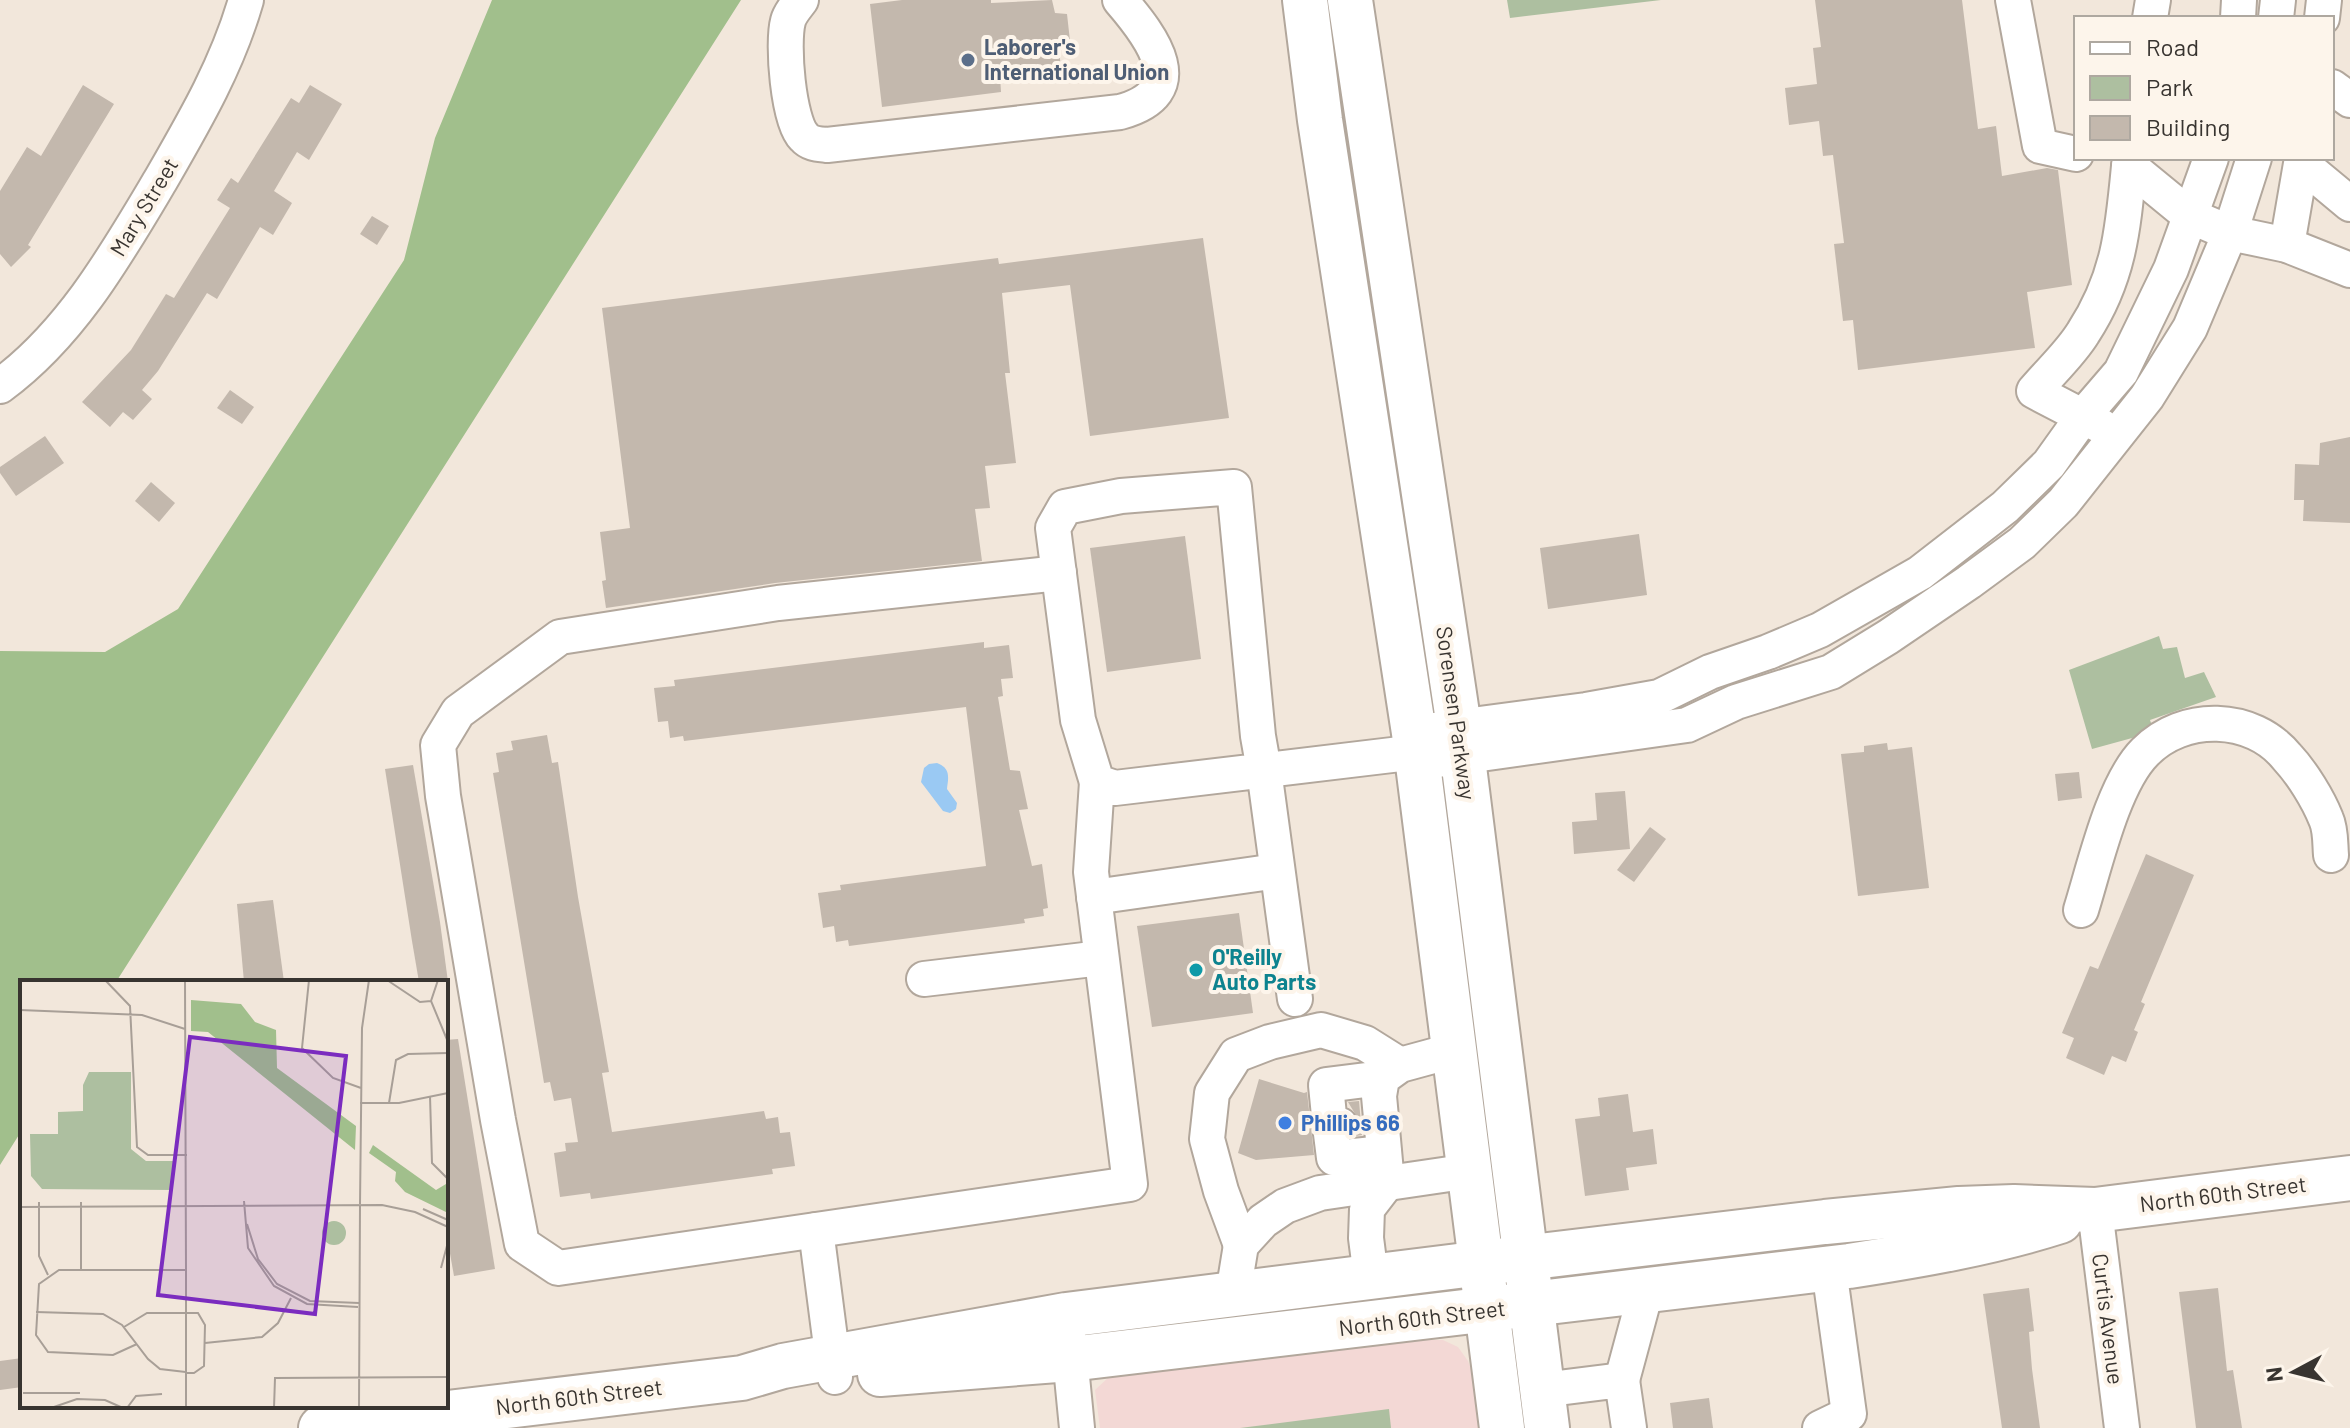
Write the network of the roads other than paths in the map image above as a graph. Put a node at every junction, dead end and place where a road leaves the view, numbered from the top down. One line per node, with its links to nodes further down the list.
1 (246, 0): 17 (street, Mary Street)
2 (801, 0): 3 (street)
3 (1120, 0)
4 (1305, 0): 22 (main road, Sorensen Parkway)
5 (1350, 0): 21 (main road, Sorensen Parkway)
6 (2013, 0): 7 (street)
7 (2074, 154)
8 (2210, 160): 13 (street)
9 (2253, 160): 14 (street)
10 (2302, 161): 12 (street); 15 (street)
11 (2130, 162): 13 (street); 18 (street)
12 (2350, 204)
13 (2190, 216): 14 (street); 18 (street)
14 (2230, 233): 15 (street); 19 (street)
15 (2287, 245): 16 (street)
16 (2350, 270)
17 (0, 386)
18 (2084, 415): 19 (street); 21 (street)
19 (2116, 435): 21 (street)
20 (1059, 573): 23 (street); 24 (street); 38 (street)
21 (1461, 742): 22 (street); 40 (main road, Sorensen Parkway)
22 (1416, 749): 23 (street); 32 (main road, Sorensen Parkway)
23 (1264, 770): 24 (street); 26 (street)
24 (1097, 782): 27 (street)
25 (2331, 855): 28 (street)
26 (1277, 871): 27 (street); 31 (street)
27 (1094, 897): 29 (street)
28 (2081, 910)
29 (1101, 958): 30 (street); 38 (street)
30 (924, 979)
31 (1295, 999)
32 (1455, 1050): 33 (street); 35 (main road, Sorensen Parkway)
33 (1391, 1071): 34 (street); 34 (street); 39 (street)
34 (1365, 1138): 35 (street); 39 (street); 43 (street)
35 (1470, 1171): 41 (main road, Sorensen Parkway)
36 (2350, 1178): 37 (main road, North 60th Street)
37 (2095, 1210): 40 (main road, North 60th Street); 42 (main road, North 60th Street); 58 (street, Curtis Avenue)
38 (816, 1230): 50 (street)
39 (1241, 1245): 45 (street)
40 (1525, 1259): 41 (main road, North 60th Street); 46 (main road, Sorensen Parkway)
41 (1482, 1263): 43 (main road, North 60th Street); 47 (main road, Sorensen Parkway)
42 (1829, 1269): 44 (main road, North 60th Street); 57 (street)
43 (1371, 1277): 45 (main road, North 60th Street)
44 (1646, 1291): 46 (main road, North 60th Street); 51 (street)
45 (1233, 1294): 48 (main road, North 60th Street)
46 (1531, 1305): 47 (main road, North 60th Street); 52 (main road, Sorensen Parkway)
47 (1487, 1310): 49 (main road, North 60th Street); 55 (main road, Sorensen Parkway)
48 (1066, 1315): 49 (street); 50 (main road, North 60th Street)
49 (1070, 1359): 50 (main road, North 60th Street); 54 (street)
50 (834, 1367): 53 (main road, North 60th Street)
51 (1622, 1380): 52 (street); 56 (street)
52 (1544, 1409)
53 (321, 1428)
54 (1077, 1428)
55 (1502, 1428)
56 (1629, 1428)
57 (1820, 1428)
58 (2122, 1428)

